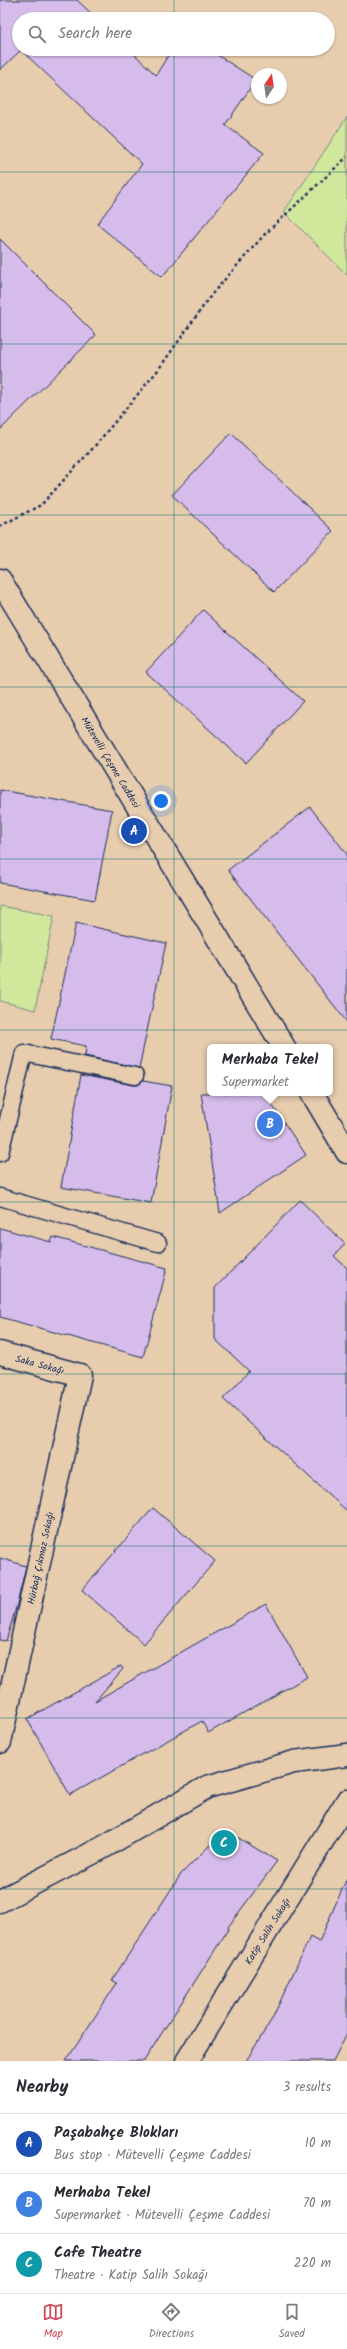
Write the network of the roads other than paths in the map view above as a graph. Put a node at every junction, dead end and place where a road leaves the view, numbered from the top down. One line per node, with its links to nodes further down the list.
1 (0, 580): 2 (street, Mütevelli Çeşme Caddesi)
2 (282, 1044)
3 (135, 1076): 6 (lane)
4 (314, 1096): 5 (street)
5 (347, 1152)
6 (0, 1153)
7 (0, 1197): 8 (lane)
8 (158, 1243)
9 (0, 1353): 10 (street, Saka Sokağı)
10 (80, 1375): 11 (street, Hürbağ Çıkmaz Sokağı)
11 (0, 1742)
12 (347, 1755): 14 (street)
13 (347, 1802): 15 (street, Katip Salih Sokağı)
14 (0, 1901)
15 (187, 2061)

